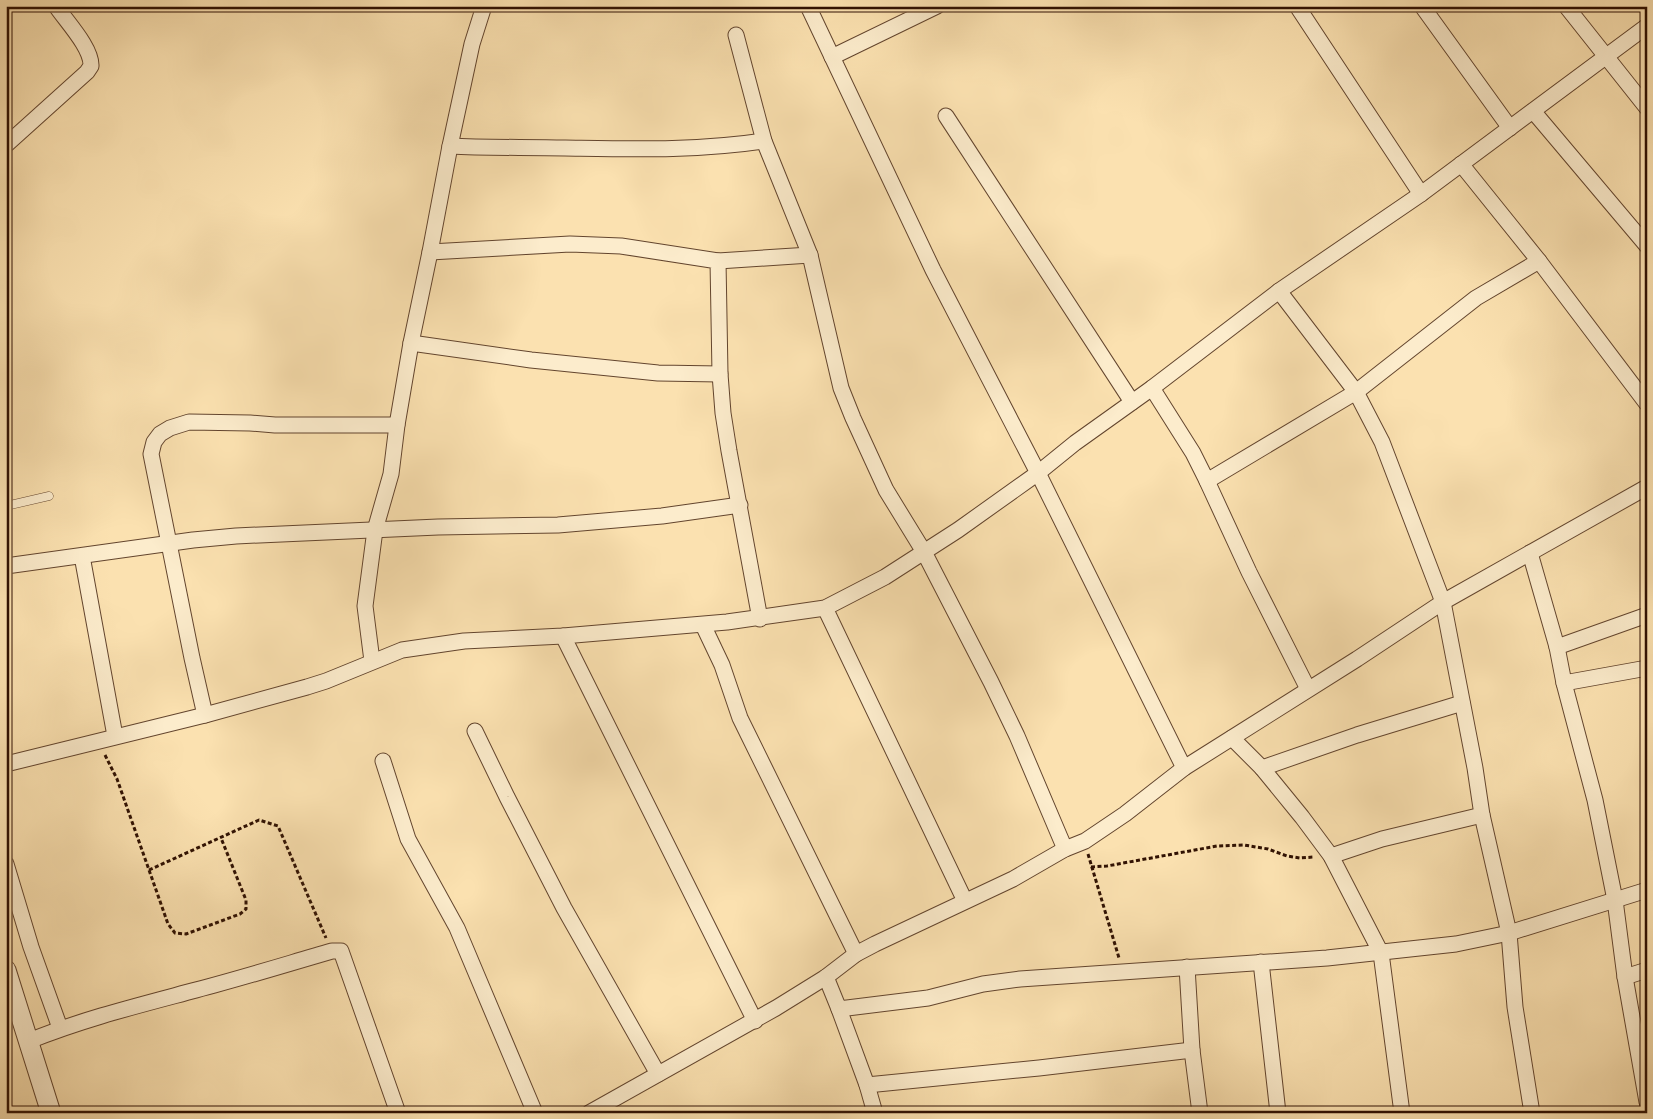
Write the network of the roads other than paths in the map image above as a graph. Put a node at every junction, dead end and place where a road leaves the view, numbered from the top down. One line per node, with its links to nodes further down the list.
1 (56, 6): 17 (street)
2 (484, 6): 18 (street)
3 (808, 6): 11 (street)
4 (937, 6): 11 (street)
5 (1297, 6): 20 (street)
6 (1422, 6): 15 (street)
7 (1566, 6): 10 (street)
8 (1647, 26): 10 (street)
9 (736, 36): 16 (street)
10 (1605, 56): 12 (street); 13 (street)
11 (832, 57): 34 (street)
12 (1647, 108)
13 (1533, 112): 15 (street); 21 (street)
14 (946, 116): 31 (street)
15 (1510, 128): 19 (street)
16 (764, 141): 18 (street); 23 (street)
17 (6, 145)
18 (450, 146): 22 (street)
19 (1461, 164): 20 (street); 25 (street)
20 (1421, 194): 26 (street)
21 (1647, 246)
22 (430, 252): 24 (street); 27 (street)
23 (810, 255): 24 (street); 42 (street)
24 (718, 261): 28 (street)
25 (1538, 261): 30 (street); 32 (street)
26 (1279, 291): 29 (street); 30 (street)
27 (411, 343): 28 (street); 33 (street)
28 (720, 374): 38 (street)
29 (1152, 388): 31 (street); 35 (street)
30 (1356, 392): 35 (street); 46 (street)
31 (1132, 402): 34 (street)
32 (1647, 404)
33 (397, 424): 40 (street); 41 (street)
34 (1038, 474): 42 (street); 64 (street)
35 (1207, 480): 56 (street)
36 (1647, 486): 43 (street)
37 (49, 496): 39 (lane)
38 (740, 505): 40 (street); 49 (street)
39 (6, 506)
40 (375, 530): 41 (street); 53 (street)
41 (170, 544): 44 (street); 58 (street)
42 (924, 552): 47 (street); 67 (street)
43 (1530, 553): 46 (street); 52 (street)
44 (82, 556): 45 (street); 60 (street)
45 (6, 566)
46 (1443, 602): 56 (street); 57 (street)
47 (825, 608): 49 (street); 72 (street)
48 (1647, 615): 52 (street)
49 (760, 619): 50 (street)
50 (703, 624): 51 (street); 75 (street)
51 (563, 636): 53 (street); 83 (street)
52 (1557, 647): 55 (street)
53 (372, 661): 58 (street)
54 (1647, 668): 55 (street)
55 (1564, 683): 71 (street)
56 (1308, 690): 61 (street)
57 (1462, 703): 65 (street); 66 (street)
58 (205, 715): 60 (street)
59 (476, 731): 88 (street)
60 (115, 736): 63 (street)
61 (1232, 738): 64 (street); 65 (street)
62 (383, 761): 93 (street)
63 (6, 764)
64 (1184, 768): 67 (street)
65 (1262, 768): 68 (street)
66 (1482, 815): 68 (street); 73 (street)
67 (1065, 849): 72 (street)
68 (1331, 856): 74 (street)
69 (6, 864): 84 (street)
70 (1647, 890): 71 (street)
71 (1615, 900): 73 (street); 81 (street)
72 (964, 901): 75 (street)
73 (1509, 933): 74 (street); 99 (street)
74 (1381, 952): 76 (street); 98 (street)
75 (856, 954): 80 (street)
76 (1261, 962): 77 (street); 97 (street)
77 (1187, 967): 82 (street); 87 (street)
78 (6, 970): 86 (street)
79 (1647, 970): 81 (street)
80 (826, 977): 82 (street); 83 (street)
81 (1625, 977): 85 (street)
82 (839, 1009): 89 (street)
83 (755, 1021): 88 (street)
84 (60, 1028): 86 (street); 92 (street)
85 (1641, 1030): 90 (street)
86 (29, 1041): 91 (street)
87 (1192, 1050): 89 (street); 96 (street)
88 (658, 1074): 94 (street)
89 (867, 1085): 95 (street)
90 (1647, 1102)
91 (51, 1113)
92 (398, 1113)
93 (535, 1113)
94 (589, 1113)
95 (875, 1113)
96 (1200, 1113)
97 (1278, 1113)
98 (1402, 1113)
99 (1532, 1113)

